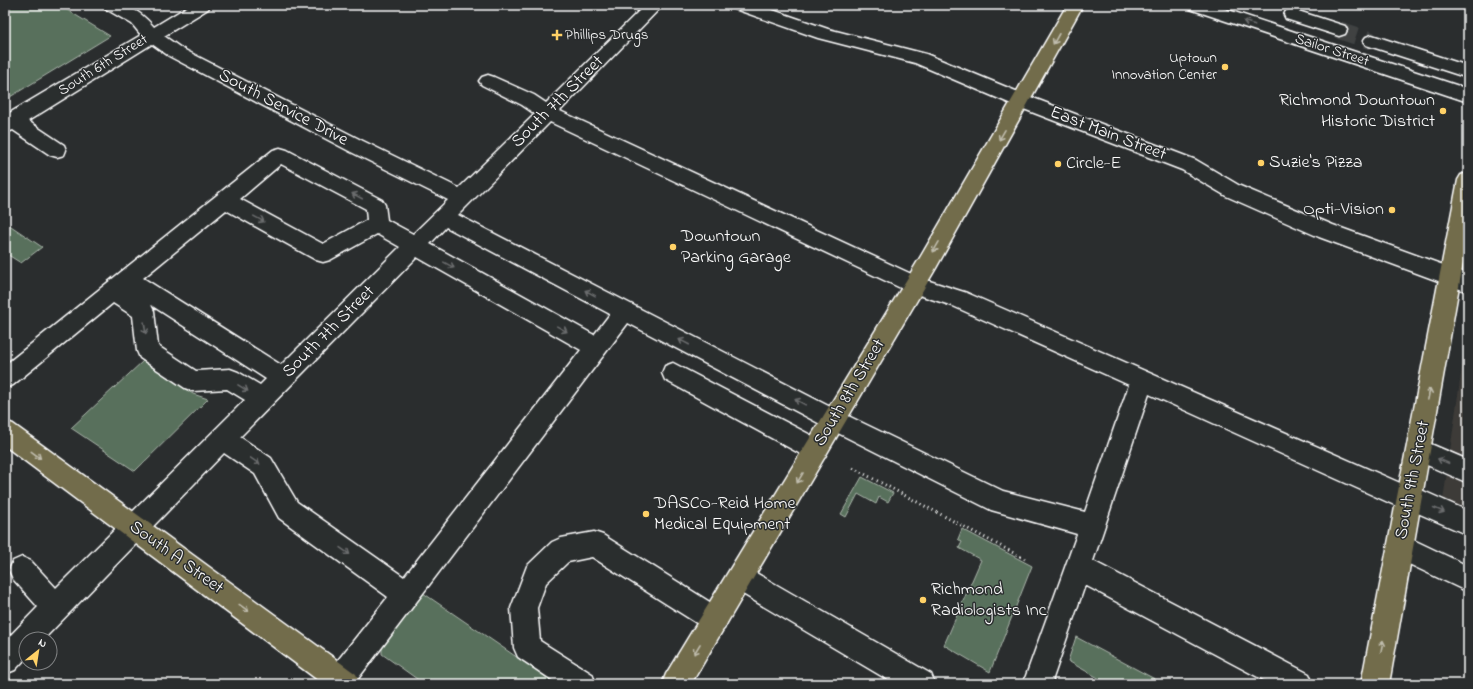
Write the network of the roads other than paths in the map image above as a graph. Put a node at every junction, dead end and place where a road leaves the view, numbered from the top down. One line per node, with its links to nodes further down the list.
1 (112, 5): 9 (street, South Service Drive)
2 (202, 5): 9 (street, South 6th Street)
3 (655, 5): 16 (street, South 7th Street)
4 (741, 5): 15 (street, East Main Street)
5 (1075, 5): 15 (main road, South 8th Street, one-way to 15)
6 (1196, 5): 10 (street, Sailor Street, one-way to 6)
7 (1294, 10): 8 (street); 10 (street)
8 (1339, 30)
9 (151, 35): 17 (street, South 6th Street); 20 (street, South Service Drive)
10 (1286, 35): 14 (street, Sailor Street)
11 (1372, 41): 12 (street)
12 (1468, 72)
13 (488, 81): 16 (street)
14 (1468, 96)
15 (1022, 101): 25 (street, East Main Street); 27 (main road, South 8th Street, one-way to 27)
16 (548, 113): 20 (street, South 7th Street); 27 (street)
17 (9, 123): 18 (street)
18 (57, 150)
19 (1468, 180): 25 (main road, South 9th Street)
20 (462, 198): 22 (street, South 7th Street)
21 (225, 200): 23 (street, one-way to 23); 23 (street, one-way to 21); 26 (street)
22 (444, 217): 24 (street, South 7th Street); 28 (street, one-way to 22)
23 (377, 224): 24 (street)
24 (415, 246): 29 (street, one-way to 29); 32 (street, South 7th Street)
25 (1459, 280): 39 (main road, South 9th Street, one-way to 25)
26 (120, 285): 31 (street); 32 (street); 34 (street, one-way to 34)
27 (914, 285): 33 (street); 35 (main road, South 8th Street)
28 (625, 311): 29 (street); 35 (street, one-way to 28)
29 (597, 348): 50 (street)
30 (673, 373): 38 (street)
31 (5, 378)
32 (283, 378): 34 (street, South 7th Street)
33 (1142, 380): 41 (street); 43 (street)
34 (262, 400): 37 (street, South 7th Street)
35 (834, 420): 38 (main road, South 8th Street); 43 (street)
36 (5, 432): 44 (main road, South A Street, one-way to 44)
37 (224, 438): 44 (street, South 7th Street); 50 (street, one-way to 50)
38 (816, 450): 48 (main road, South 8th Street, one-way to 48)
39 (1418, 450): 40 (street, one-way to 39); 41 (main road, South 9th Street)
40 (1468, 472)
41 (1410, 499): 42 (street, one-way to 42); 45 (main road, South 9th Street)
42 (1468, 523)
43 (1092, 526): 46 (street)
44 (134, 527): 51 (street, South 7th Street); 54 (main road, South A Street, one-way to 54)
45 (1401, 547): 49 (street); 60 (main road, South 9th Street, one-way to 45)
46 (1078, 567): 58 (street); 59 (street)
47 (22, 570): 51 (street)
48 (740, 578): 52 (main road, South 8th Street); 57 (street)
49 (1468, 579)
50 (406, 594): 54 (street)
51 (56, 607): 53 (street, South 7th Street)
52 (715, 620): 55 (street); 56 (main road, South 8th Street, one-way to 56)
53 (5, 660)
54 (341, 682)
55 (582, 684)
56 (676, 684)
57 (921, 684)
58 (1037, 684)
59 (1300, 684)
60 (1375, 684)

